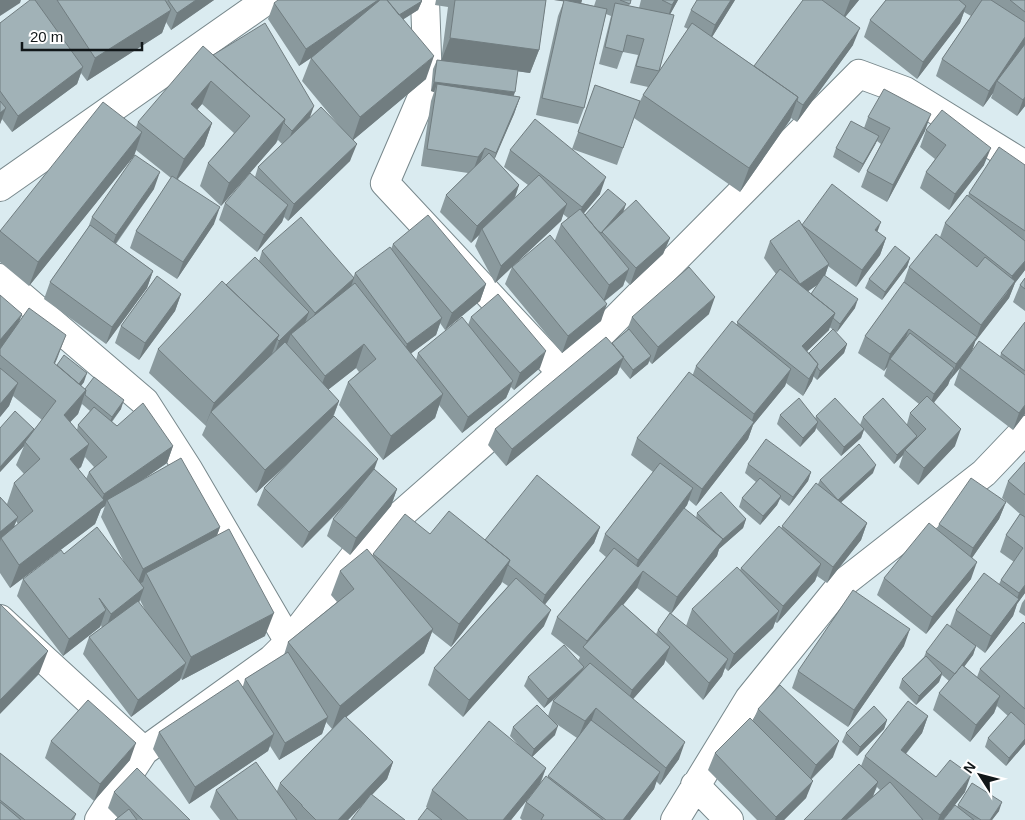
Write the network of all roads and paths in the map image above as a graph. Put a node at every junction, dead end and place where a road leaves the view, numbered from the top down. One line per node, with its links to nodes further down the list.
1 (267, 0): 4 (street)
2 (425, 0): 6 (street)
3 (1025, 165): 6 (street)
4 (0, 187)
5 (0, 278): 9 (street)
6 (562, 373): 9 (street)
7 (1025, 430): 11 (street)
8 (0, 619): 10 (street)
9 (289, 642): 10 (street)
10 (144, 751): 12 (street)
11 (695, 785): 13 (street); 14 (street)
12 (99, 820)
13 (675, 820)
14 (729, 820)

